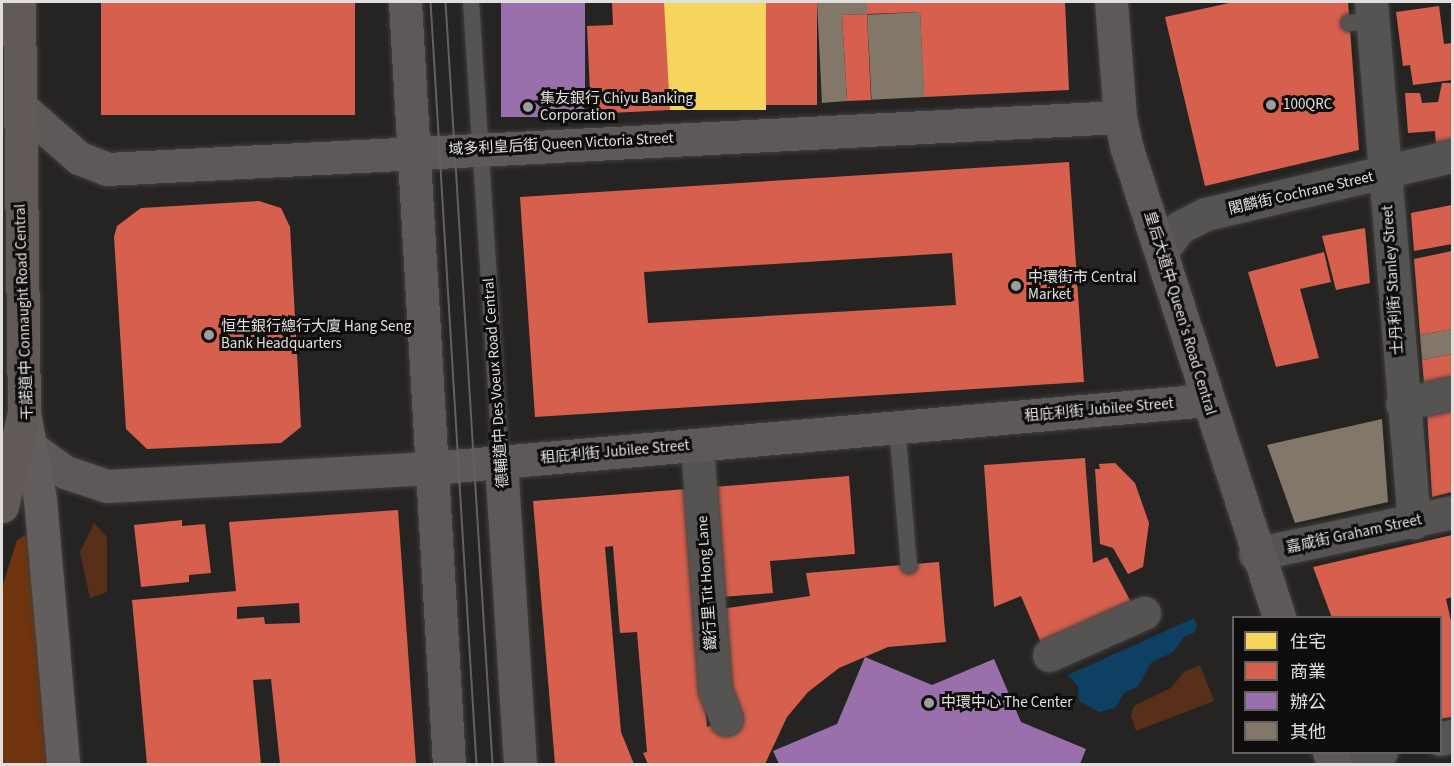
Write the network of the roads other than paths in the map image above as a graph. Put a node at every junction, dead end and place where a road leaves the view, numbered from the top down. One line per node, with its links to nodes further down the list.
1 (19, 2): 6 (highway, 干諾道中 Connaught Road Central)
2 (405, 2): 9 (street)
3 (471, 2): 8 (lane, 德輔道中 Des Voeux Road Central)
4 (1111, 2): 7 (street, 皇后大道中 Queen's Road Central)
5 (1364, 15): 11 (street, 士丹利街 Stanley Street)
6 (22, 108): 9 (street, 域多利皇后街 Queen Victoria Street); 16 (highway, 干諾道中 Connaught Road Central)
7 (1120, 117): 8 (street, 域多利皇后街 Queen Victoria Street); 12 (street, 皇后大道中 Queen's Road Central)
8 (479, 149): 9 (street, 域多利皇后街 Queen Victoria Street); 20 (lane, 德輔道中 Des Voeux Road Central)
9 (413, 152): 21 (street)
10 (1452, 156): 11 (street, 閣麟街 Cochrane Street)
11 (1386, 174): 12 (street, 閣麟街 Cochrane Street); 15 (street, 士丹利街 Stanley Street)
12 (1162, 250): 14 (street, 皇后大道中 Queen's Road Central)
13 (1452, 393): 15 (street)
14 (1208, 400): 17 (street, 租庇利街 Jubilee Street); 25 (street, 皇后大道中 Queen's Road Central)
15 (1402, 404): 24 (street, 士丹利街 Stanley Street)
16 (24, 412): 19 (main road, 干諾道中 Connaught Road Central); 22 (highway)
17 (897, 426): 18 (street, 租庇利街 Jubilee Street); 26 (lane)
18 (697, 446): 20 (street, 租庇利街 Jubilee Street); 30 (street, 鐵行里 Tit Hong Lane)
19 (32, 448): 21 (street, 租庇利街 Jubilee Street); 33 (main road, 干諾道中 Connaught Road Central)
20 (501, 462): 21 (street, 租庇利街 Jubilee Street); 35 (street, 德輔道中 Des Voeux Road Central)
21 (431, 468): 34 (street)
22 (2, 506)
23 (1452, 512): 24 (street, 嘉咸街 Graham Street)
24 (1414, 522): 25 (street, 嘉咸街 Graham Street)
25 (1255, 554): 28 (street, 皇后大道中 Queen's Road Central)
26 (909, 565)
27 (1144, 613): 29 (street)
28 (1278, 616)
29 (1049, 655)
30 (726, 719)
31 (1374, 754): 32 (street)
32 (1332, 760)
33 (63, 765)
34 (448, 765)
35 (520, 765)

